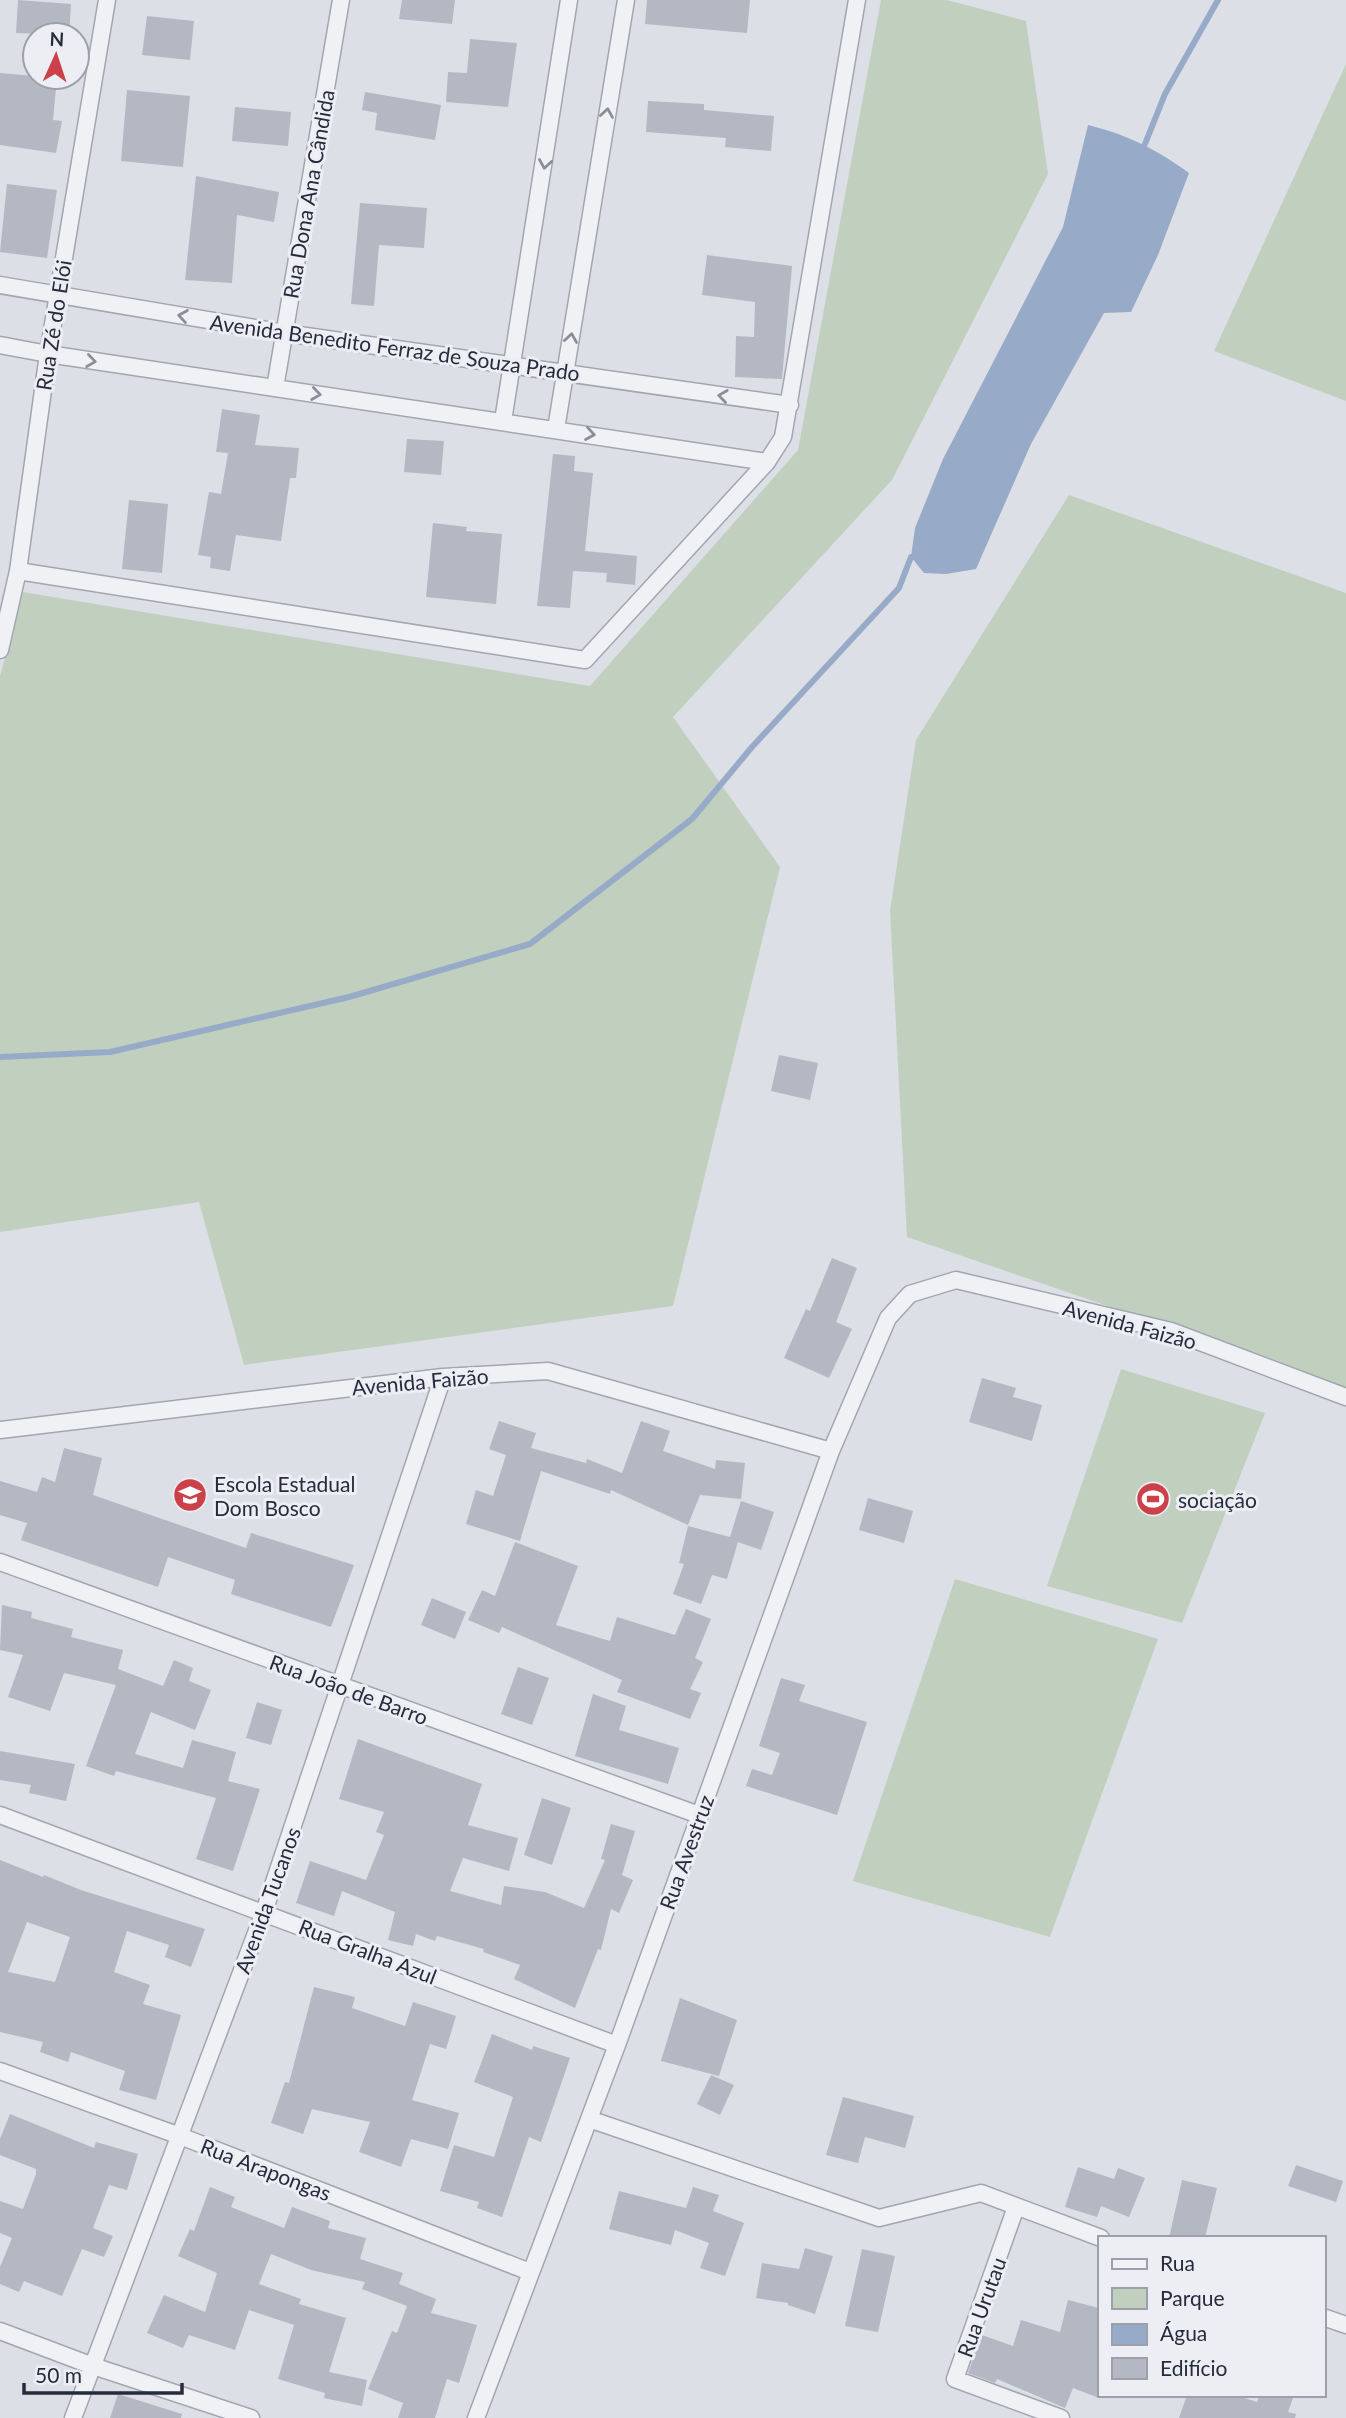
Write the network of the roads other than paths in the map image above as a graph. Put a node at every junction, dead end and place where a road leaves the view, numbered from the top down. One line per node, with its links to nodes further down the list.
1 (107, 0): 7 (street, Rua Zé do Elói)
2 (341, 0): 8 (street, Rua Dona Ana Cândida)
3 (569, 0): 11 (street, one-way to 11)
4 (626, 0): 12 (street, one-way to 4)
5 (857, 0): 14 (street)
6 (0, 285): 7 (street, Avenida Benedito Ferraz de Souza Prado)
7 (58, 295): 8 (street, Avenida Benedito Ferraz de Souza Prado, one-way to 7); 10 (street, Rua Zé do Elói)
8 (285, 333): 11 (street, Avenida Benedito Ferraz de Souza Prado); 13 (street, Rua Dona Ana Cândida)
9 (0, 345): 10 (street)
10 (48, 354): 13 (street, one-way to 13); 18 (street, Rua Zé do Elói)
11 (514, 366): 12 (street, Avenida Benedito Ferraz de Souza Prado); 15 (street)
12 (565, 373): 14 (street, Avenida Benedito Ferraz de Souza Prado, one-way to 12); 16 (street)
13 (275, 388): 15 (street, one-way to 15)
14 (790, 405): 17 (street)
15 (503, 421): 16 (street)
16 (556, 429): 17 (street, one-way to 17)
17 (767, 462): 18 (street)
18 (18, 571): 19 (street, Rua Zé do Elói)
19 (0, 650)
20 (910, 1294): 22 (street, Avenida Faizão); 24 (street, Rua Avestruz)
21 (443, 1377): 23 (street, Avenida Faizão); 24 (street, Avenida Faizão); 26 (street, Avenida Tucanos)
22 (1346, 1396)
23 (0, 1430)
24 (831, 1451): 28 (street, Rua Avestruz)
25 (0, 1562): 26 (street, Rua João de Barro)
26 (340, 1686): 28 (street, Rua João de Barro); 29 (street, Avenida Tucanos)
27 (0, 1815): 29 (street, Rua Gralha Azul)
28 (699, 1815): 30 (street, Rua Avestruz)
29 (264, 1912): 30 (street, Rua Gralha Azul); 33 (street, Avenida Tucanos)
30 (617, 2045): 32 (street, Rua Avestruz)
31 (0, 2071): 33 (street, Rua Arapongas)
32 (589, 2119): 34 (street); 36 (street, Rua Avestruz)
33 (180, 2136): 36 (street, Rua Arapongas); 40 (street, Avenida Tucanos)
34 (1016, 2207): 35 (street); 44 (street, Rua Urutau)
35 (1098, 2237)
36 (530, 2272): 43 (street, Rua Avestruz)
37 (1325, 2318): 38 (street)
38 (1346, 2325)
39 (0, 2331): 40 (street)
40 (93, 2366): 41 (street, Avenida Tucanos); 42 (street)
41 (73, 2418)
42 (251, 2418)
43 (476, 2418)
44 (1060, 2418)

